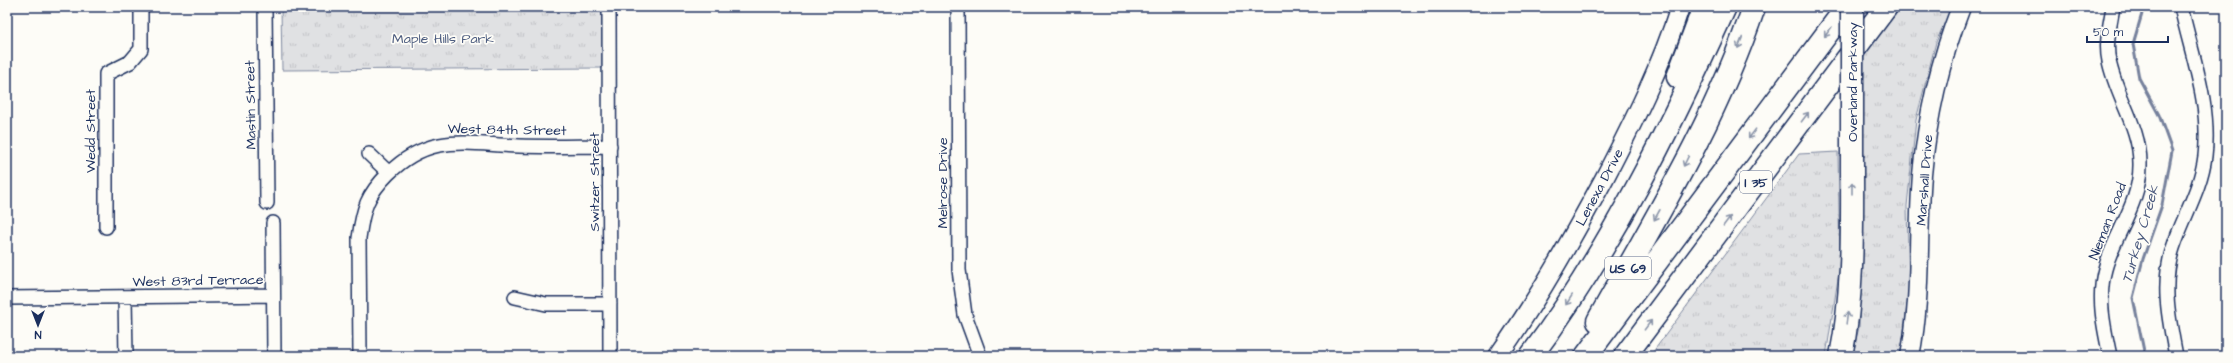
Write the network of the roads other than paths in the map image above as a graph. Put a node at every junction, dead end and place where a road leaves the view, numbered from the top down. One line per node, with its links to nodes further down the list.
1 (141, 7): 20 (street, Wedd Street)
2 (265, 7): 18 (street, Mastin Street)
3 (609, 7): 15 (street, Switzer Street)
4 (958, 7): 31 (street, Melrose Drive)
5 (1680, 7): 32 (street, Lenexa Drive)
6 (1704, 7): 21 (highway)
7 (1725, 7): 21 (highway)
8 (1754, 7): 34 (highway, US 69, one-way to 34)
9 (1846, 7): 35 (highway, I 35, one-way to 35)
10 (1852, 7): 37 (highway, Overland Parkway, one-way to 10, bridge)
11 (1886, 7): 36 (highway, I 35, one-way to 11)
12 (1961, 7): 38 (street, Marshall Drive)
13 (2113, 7): 39 (street, Nieman Road)
14 (2181, 7): 40 (street)
15 (610, 146): 17 (street, West 84th Street); 26 (street, Switzer Street)
16 (369, 154): 17 (street)
17 (389, 173): 29 (street, West 84th Street)
18 (267, 203)
19 (273, 223): 22 (street)
20 (106, 227)
21 (1590, 268): 33 (highway, one-way to 33)
22 (272, 295): 23 (street, West 83rd Terrace); 28 (street)
23 (125, 297): 25 (street, West 83rd Terrace); 27 (street, West 83rd Terrace)
24 (515, 297): 26 (street)
25 (7, 298)
26 (610, 304): 30 (street, Switzer Street)
27 (126, 356)
28 (274, 356)
29 (360, 356)
30 (610, 356)
31 (980, 356)
32 (1498, 356)
33 (1531, 356)
34 (1579, 356)
35 (1586, 356)
36 (1625, 356)
37 (1841, 356)
38 (1910, 356)
39 (2110, 356)
40 (2176, 356)

